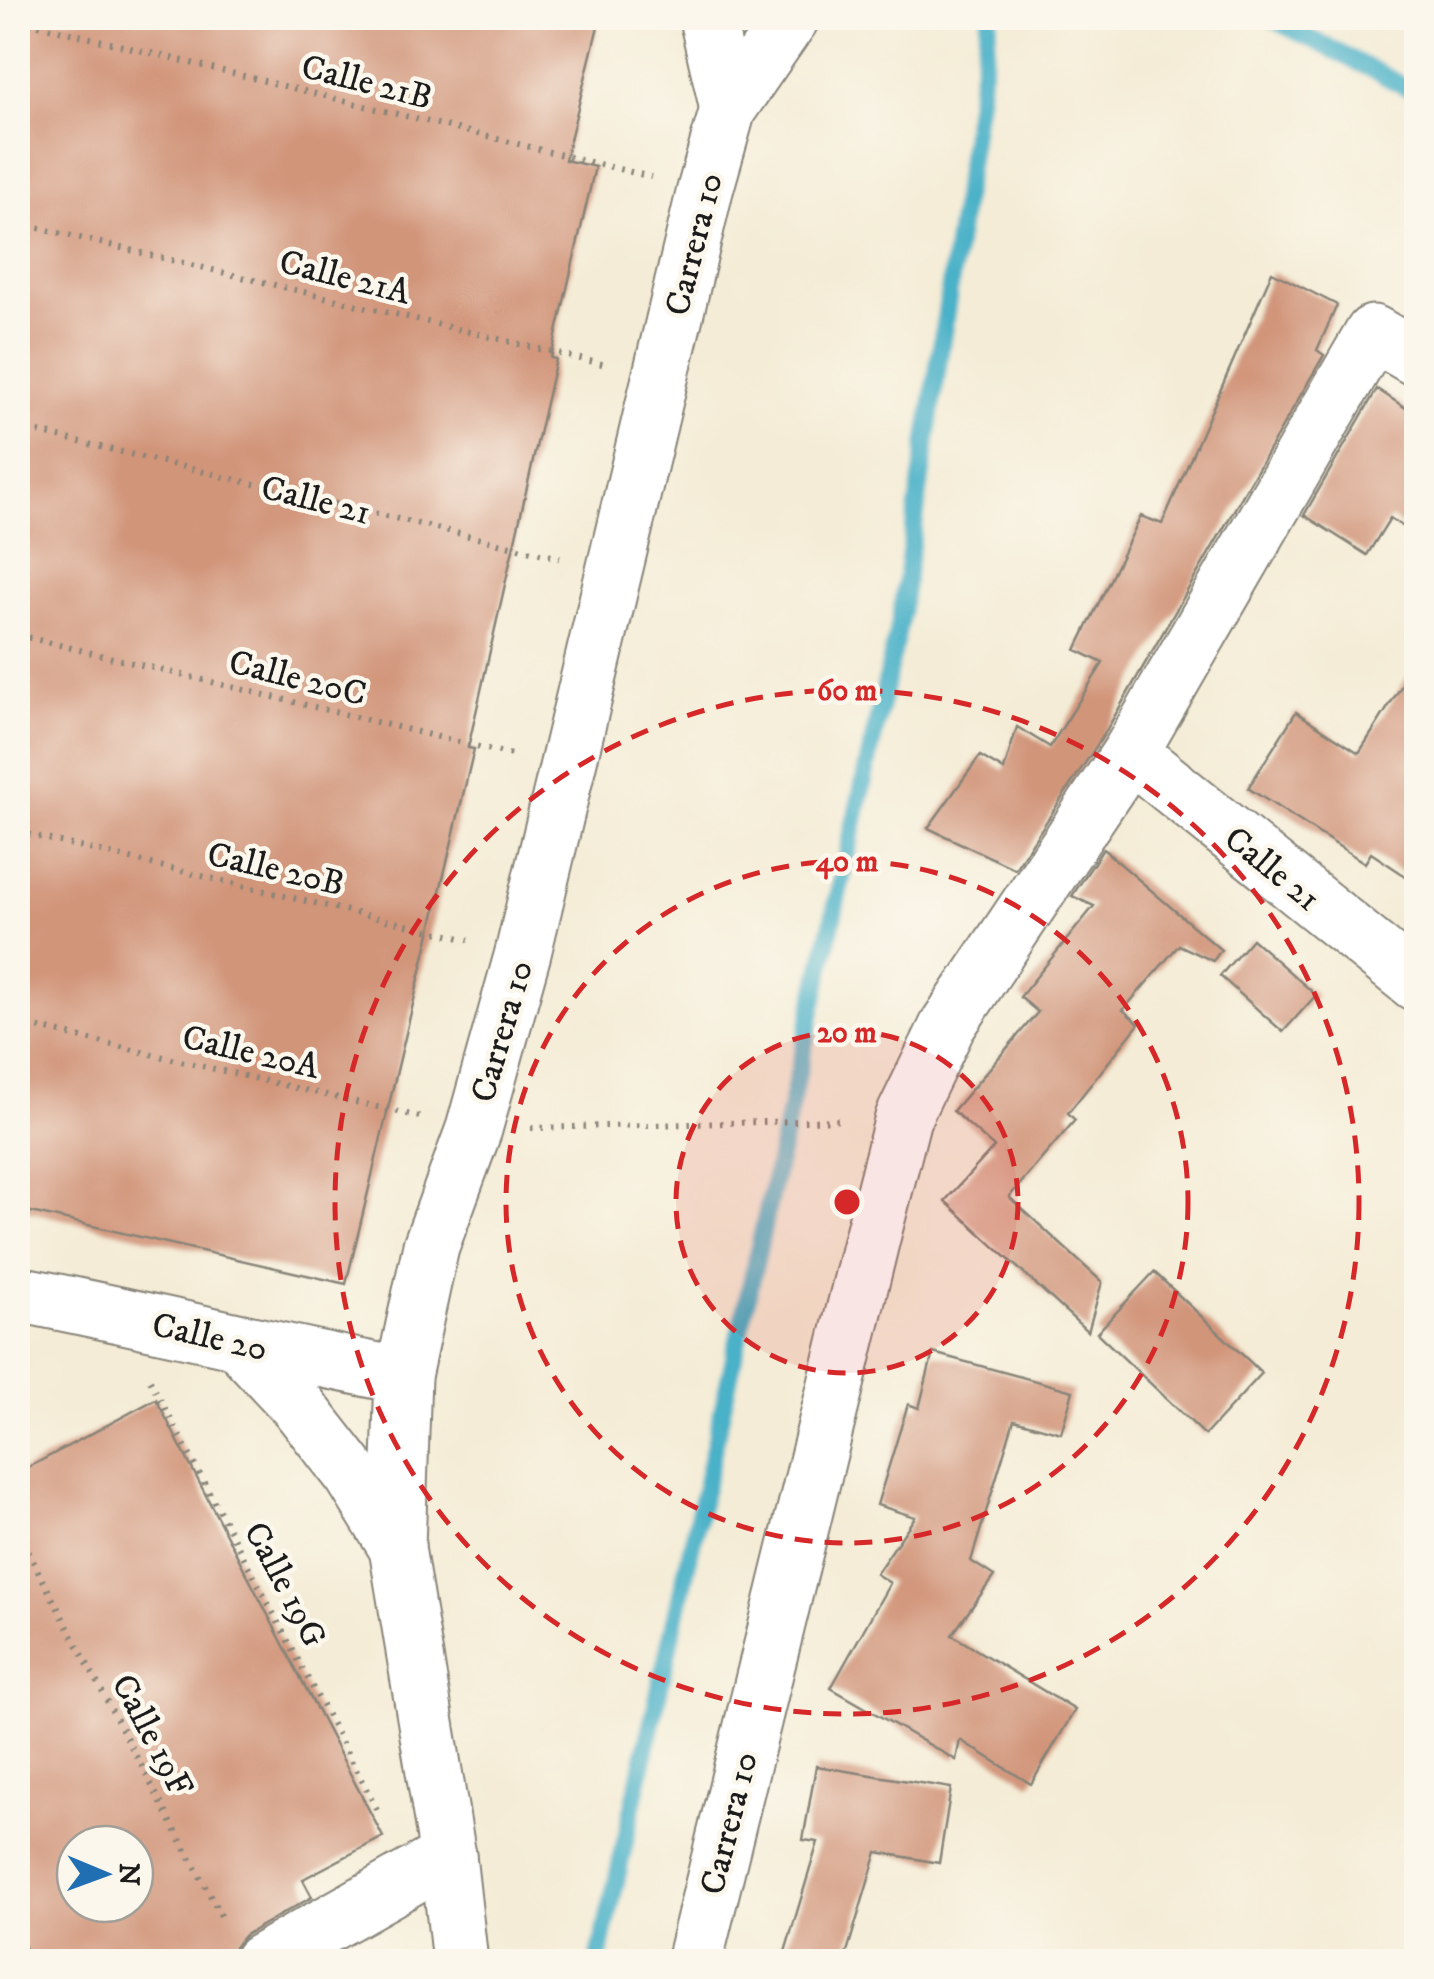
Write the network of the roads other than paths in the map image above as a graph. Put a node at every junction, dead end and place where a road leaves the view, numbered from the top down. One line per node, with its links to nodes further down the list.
1 (708, 18): 3 (street, Carrera 10)
2 (791, 18): 3 (street, Carrera 10)
3 (728, 109): 9 (street, Carrera 10)
4 (1395, 346): 5 (street, Carrera 10)
5 (1130, 754): 6 (street, Calle 21); 14 (street, Carrera 10)
6 (1416, 983)
7 (18, 1294): 8 (street, Calle 20)
8 (240, 1344): 9 (street, Calle 20); 10 (street)
9 (404, 1376): 10 (street, Carrera 10)
10 (396, 1548): 11 (street, Carrera 10)
11 (431, 1867): 12 (street); 13 (street, Carrera 10)
12 (244, 1944)
13 (460, 1962)
14 (694, 1962)

